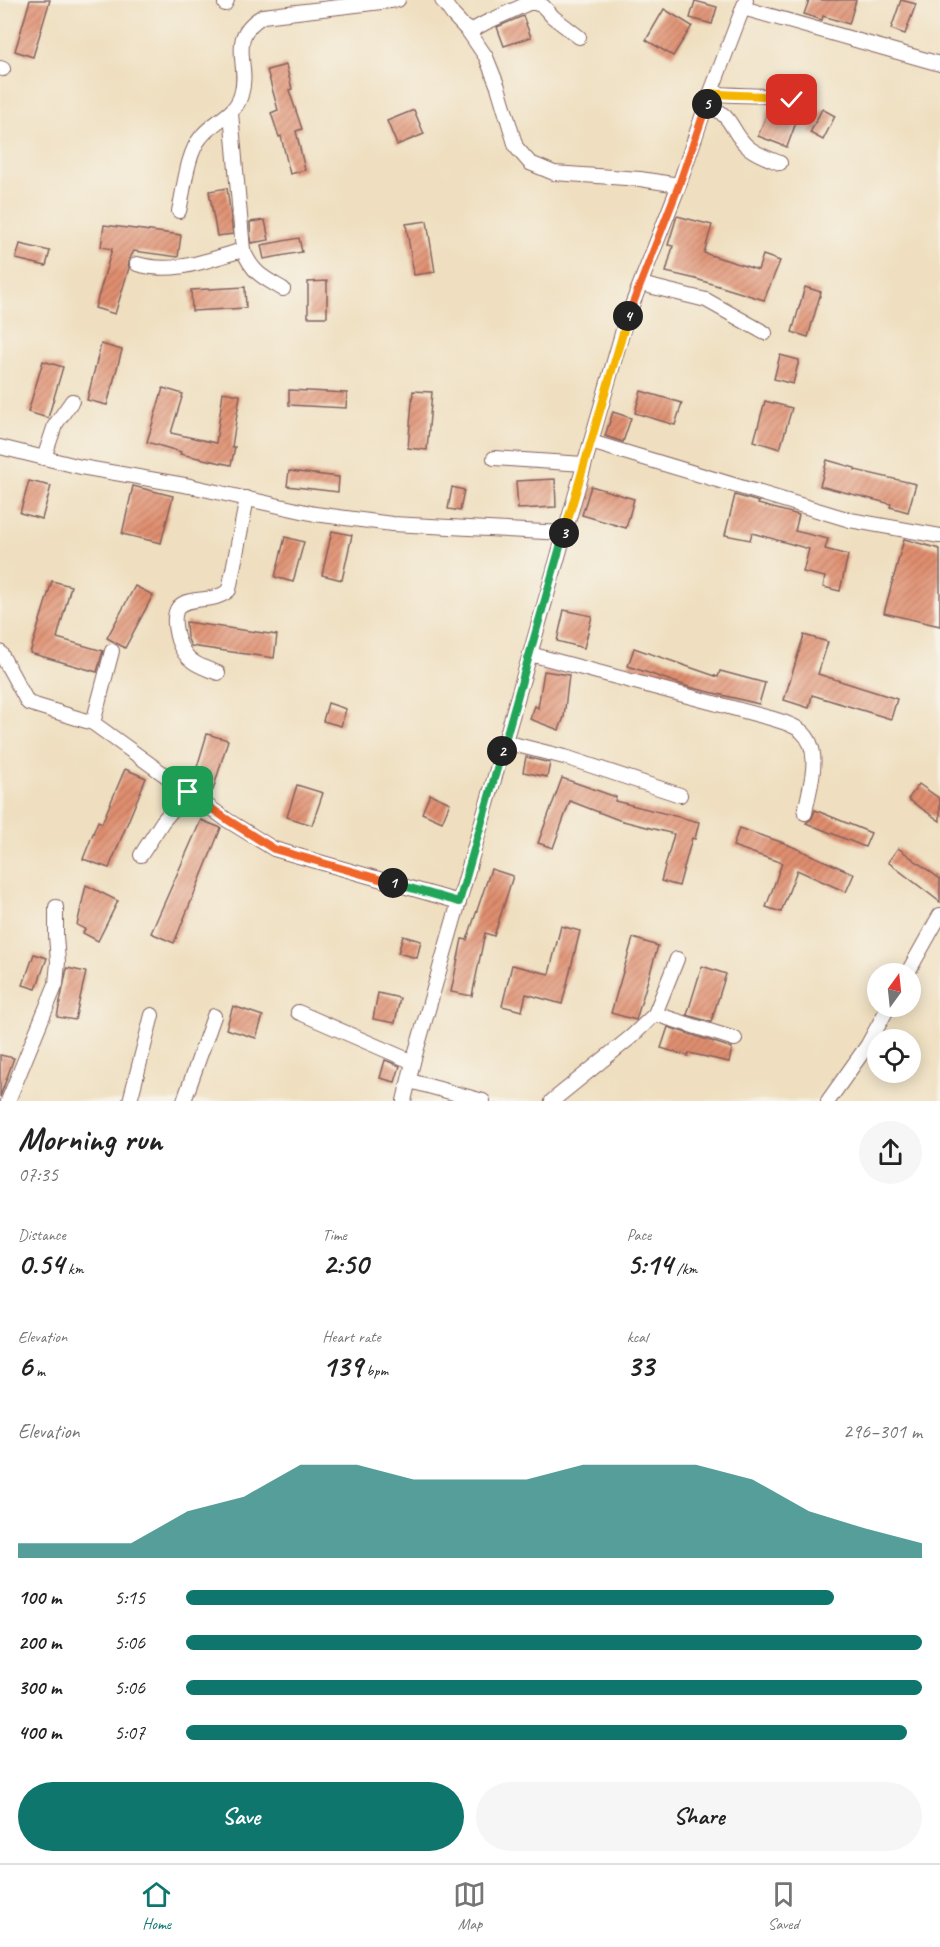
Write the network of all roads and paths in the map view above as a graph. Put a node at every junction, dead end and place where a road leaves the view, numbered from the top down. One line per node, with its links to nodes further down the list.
1 (398, 0): 9 (street)
2 (442, 0): 4 (street)
3 (744, 4): 6 (street); 7 (street)
4 (469, 32): 5 (street); 11 (street)
5 (579, 38)
6 (940, 64)
7 (708, 99): 8 (street); 10 (street); 11 (street)
8 (801, 105)
9 (231, 113): 12 (street); 13 (street)
10 (780, 163)
11 (679, 185): 15 (street)
12 (179, 211)
13 (243, 250): 14 (street); 16 (street)
14 (137, 264)
15 (641, 284): 17 (street); 19 (street)
16 (283, 288)
17 (765, 333)
18 (72, 401): 21 (street)
19 (591, 442): 23 (street); 26 (street)
20 (0, 447): 21 (street)
21 (44, 458): 24 (street)
22 (494, 458): 23 (street)
23 (584, 464): 25 (street)
24 (248, 498): 25 (street); 30 (street)
25 (565, 532): 29 (street)
26 (940, 536)
27 (112, 651): 31 (street)
28 (0, 652): 31 (street)
29 (530, 654): 32 (street); 35 (street)
30 (218, 674)
31 (93, 723): 33 (street)
32 (505, 742): 34 (street); 37 (street)
33 (188, 792): 36 (street); 37 (street)
34 (680, 795)
35 (805, 813)
36 (141, 855)
37 (459, 902): 48 (street)
38 (56, 908): 50 (street)
39 (940, 915): 41 (street)
40 (677, 959): 43 (street)
41 (913, 963)
42 (298, 1012): 48 (street)
43 (655, 1014): 47 (street); 55 (street)
44 (152, 1015): 51 (street)
45 (214, 1016): 52 (street)
46 (883, 1017): 56 (street)
47 (735, 1039)
48 (413, 1062): 49 (street)
49 (410, 1082): 53 (street); 54 (street)
50 (8, 1101)
51 (130, 1101)
52 (184, 1101)
53 (404, 1101)
54 (483, 1101)
55 (552, 1101)
56 (828, 1101)

